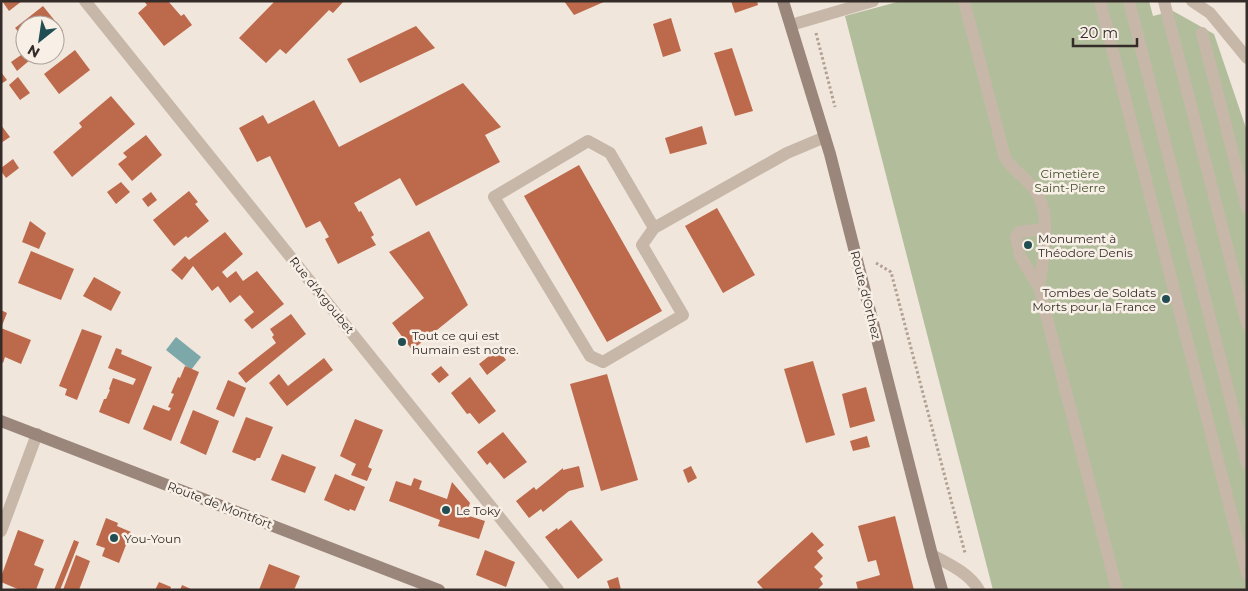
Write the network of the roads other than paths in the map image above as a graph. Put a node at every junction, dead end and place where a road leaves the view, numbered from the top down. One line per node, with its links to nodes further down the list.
1 (85, 1): 28 (street, Rue d'Argoubet)
2 (783, 1): 9 (main road, Route d'Orthez)
3 (873, 1): 9 (street)
4 (964, 1): 15 (street)
5 (1100, 1): 25 (street)
6 (1129, 1): 22 (street)
7 (1164, 1): 19 (street)
8 (1192, 1): 11 (street)
9 (791, 25): 12 (main road, Route d'Orthez)
10 (1202, 33): 13 (street)
11 (1247, 58)
12 (825, 137): 14 (street); 24 (main road, Route d'Orthez)
13 (1246, 200)
14 (654, 228): 14 (street)
15 (1044, 229): 16 (street); 17 (street)
16 (1044, 251): 17 (street); 18 (street)
17 (1020, 256): 18 (street)
18 (1039, 287): 30 (street)
19 (1247, 324)
20 (1, 421): 21 (main road, Route de Montfort)
21 (37, 434): 23 (street); 27 (main road, Route de Montfort)
22 (1247, 464)
23 (1, 531)
24 (932, 556): 26 (street); 29 (main road, Route d'Orthez)
25 (1247, 574)
26 (976, 585)
27 (439, 590)
28 (558, 590)
29 (942, 590)
30 (1117, 590)

